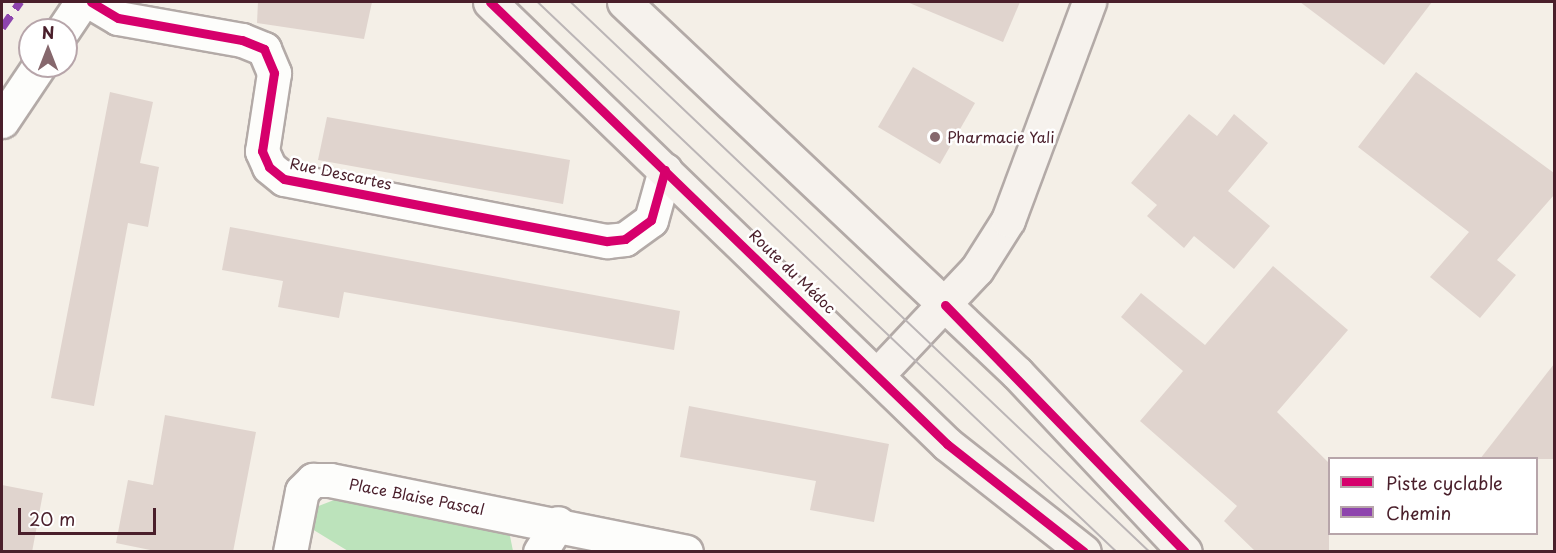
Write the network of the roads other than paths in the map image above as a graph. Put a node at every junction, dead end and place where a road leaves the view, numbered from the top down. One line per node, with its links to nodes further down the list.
1 (82, 2): 6 (street)
2 (91, 2): 9 (street, Rue Descartes)
3 (490, 2): 9 (main road, Route du Médoc)
4 (624, 2): 10 (main road)
5 (1089, 2): 10 (main road)
6 (71, 18)
7 (31, 78): 8 (street)
8 (2, 121)
9 (665, 170): 11 (main road, Route du Médoc)
10 (945, 305): 11 (main road); 17 (main road)
11 (878, 374): 16 (main road, Route du Médoc)
12 (558, 523): 13 (street, Place Blaise Pascal); 14 (street); 15 (street)
13 (294, 550)
14 (540, 552)
15 (686, 552)
16 (1084, 552)
17 (1185, 552)

